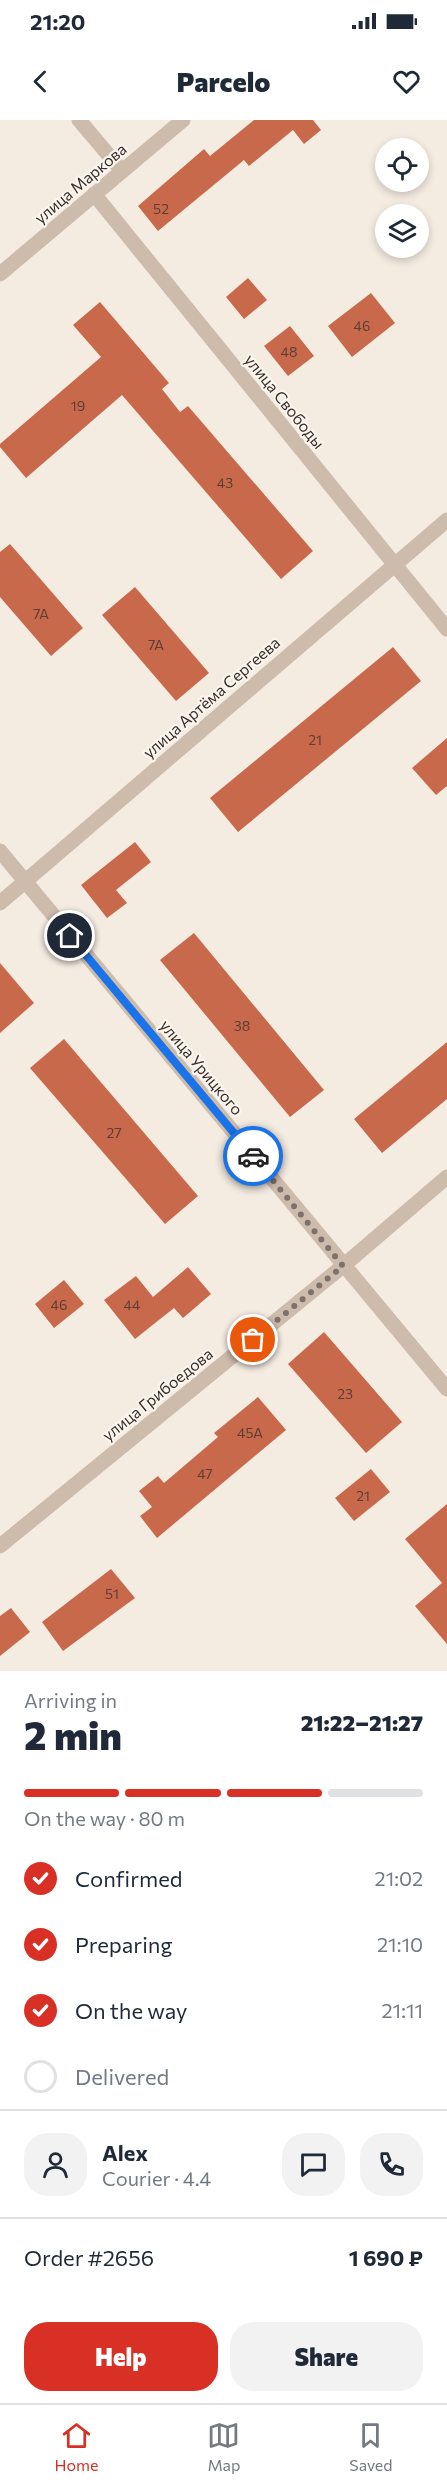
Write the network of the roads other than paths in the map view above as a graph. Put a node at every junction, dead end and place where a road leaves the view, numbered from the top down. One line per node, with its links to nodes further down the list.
1 (79, 120): 3 (street)
2 (183, 120): 3 (street, улица Маркова)
3 (122, 171): 4 (street, улица Маркова)
4 (94, 194): 5 (street, улица Маркова); 7 (street, улица Свободы)
5 (0, 274)
6 (447, 520): 7 (street, улица Артёма Сергеева)
7 (394, 564): 8 (street, улица Свободы); 10 (street, улица Артёма Сергеева)
8 (447, 629)
9 (0, 851): 10 (street, улица Урицкого)
10 (25, 881): 11 (street, улица Артёма Сергеева); 13 (street, улица Урицкого)
11 (0, 903)
12 (447, 1177): 13 (street, улица Грибоедова)
13 (343, 1266): 14 (street, улица Урицкого); 15 (street, улица Грибоедова)
14 (447, 1389)
15 (0, 1546)

